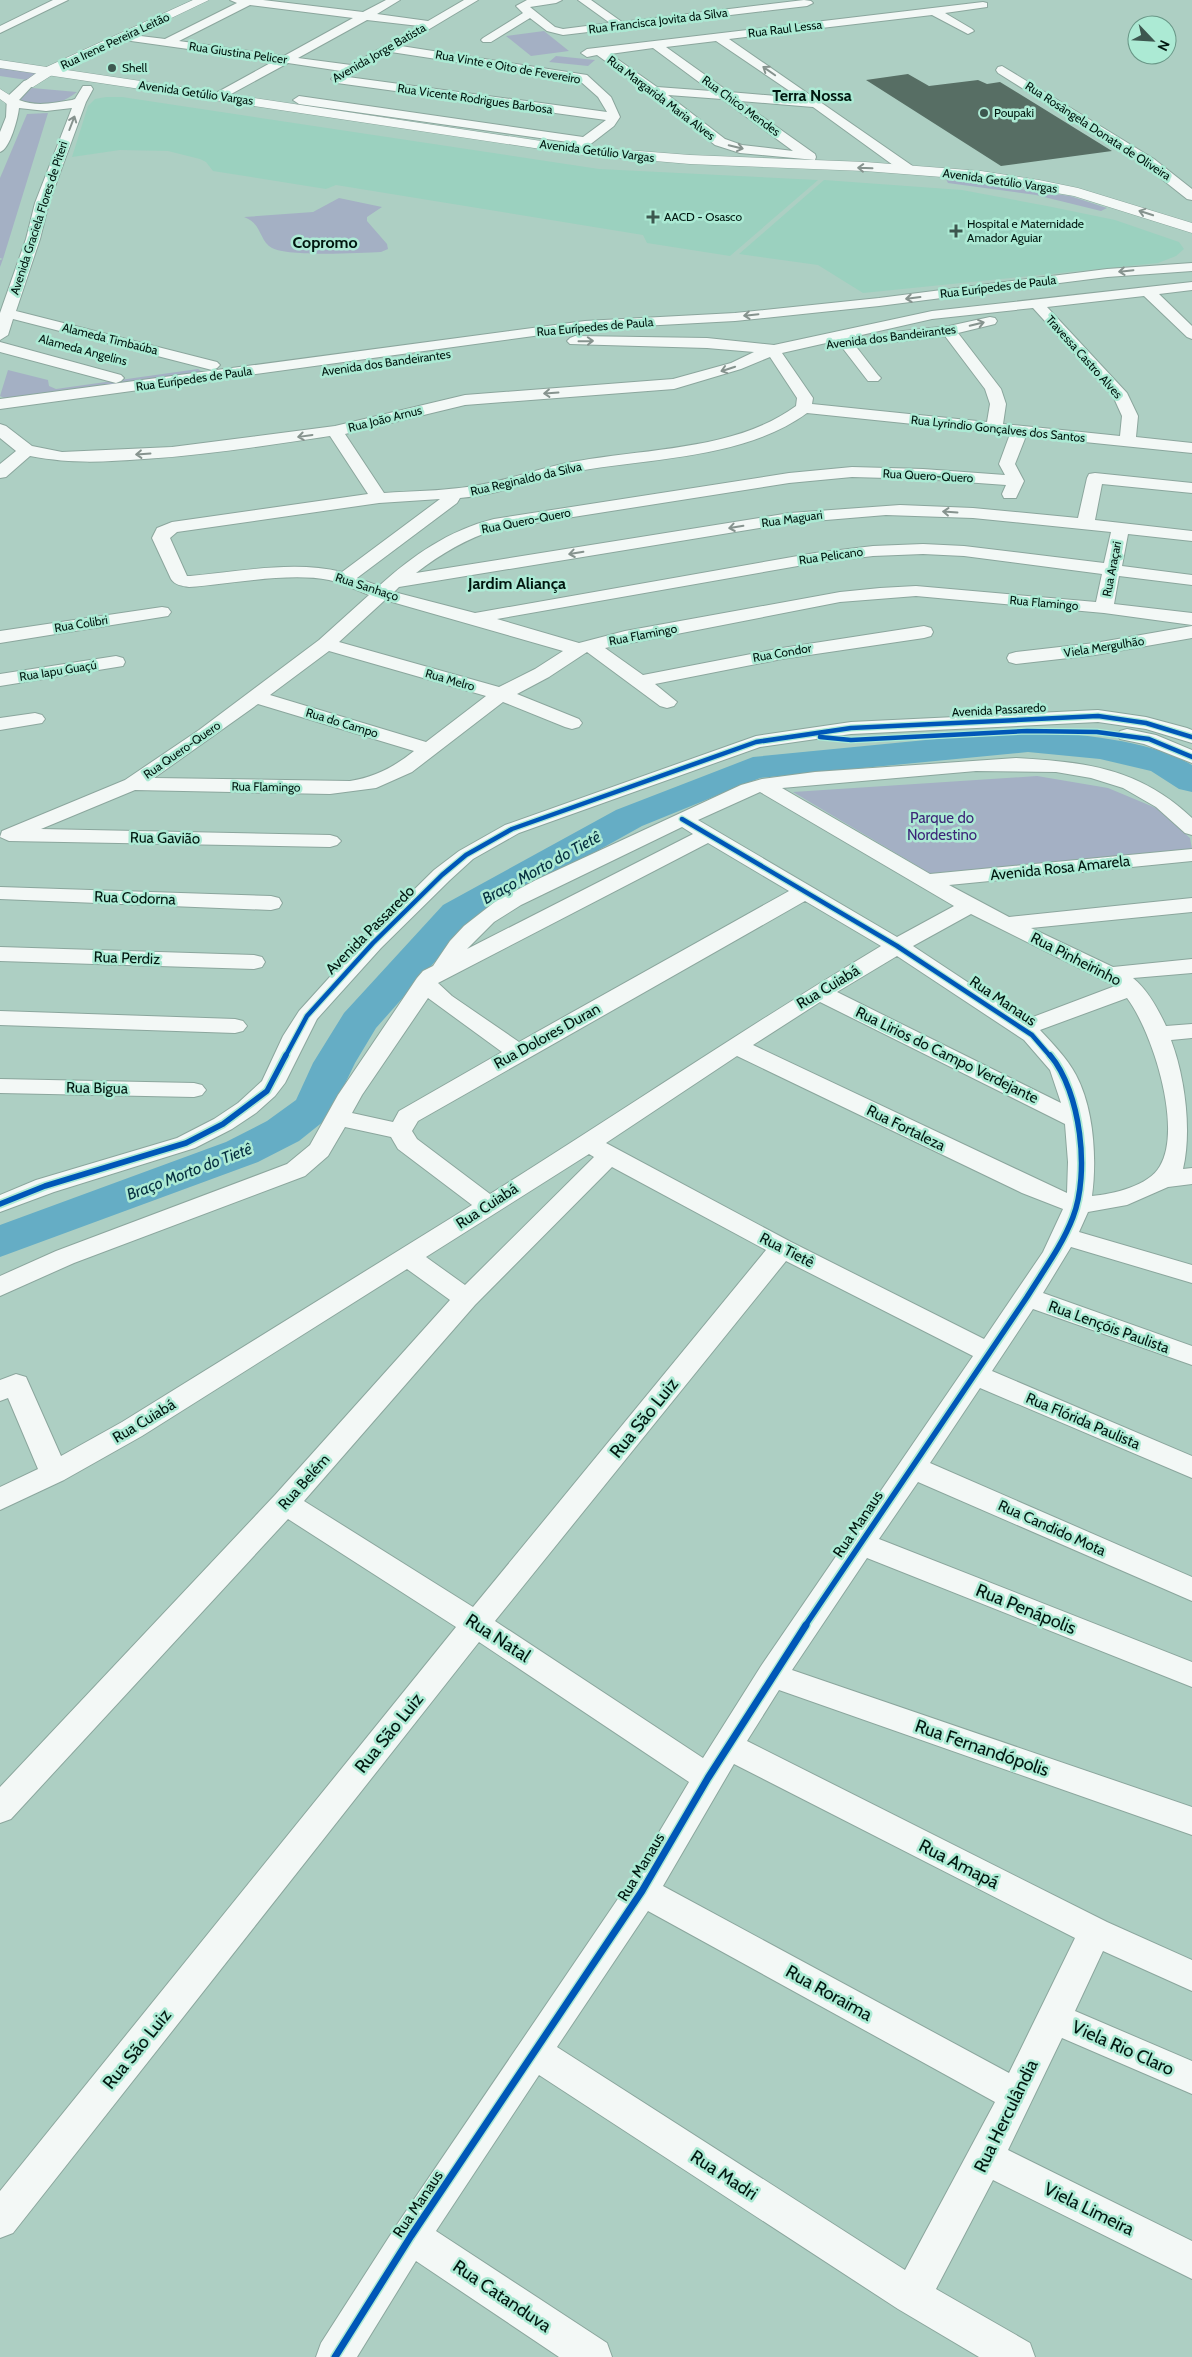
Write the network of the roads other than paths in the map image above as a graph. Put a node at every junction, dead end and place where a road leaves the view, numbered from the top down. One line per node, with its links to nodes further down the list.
1 (62, 0): 21 (street)
2 (203, 0): 23 (main road, Rua Irene Pereira Leitão)
3 (236, 0): 9 (street)
4 (394, 0): 16 (street)
5 (472, 0): 19 (street, Avenida Jorge Batista)
6 (556, 0): 12 (street)
7 (584, 0): 20 (street)
8 (728, 0): 14 (street)
9 (251, 1): 16 (street); 26 (street)
10 (983, 5): 15 (street, Rua Raul Lessa)
11 (811, 6): 14 (street, Rua Francisca Jovita da Silva); 18 (street)
12 (529, 8): 20 (street, Rua Francisca Jovita da Silva); 25 (street)
13 (669, 8): 17 (street)
14 (744, 11): 17 (street, Rua Francisca Jovita da Silva)
15 (934, 11): 18 (street, Rua Raul Lessa); 22 (street)
16 (365, 15): 19 (street); 31 (street)
17 (682, 17): 20 (street, Rua Francisca Jovita da Silva); 24 (street)
18 (839, 23): 24 (street, Rua Raul Lessa)
19 (429, 24): 28 (street, Avenida Jorge Batista)
20 (620, 25)
21 (0, 30)
22 (968, 30)
23 (124, 37): 26 (street, Rua Giustina Pelicer); 37 (main road, Rua Irene Pereira Leitão)
24 (717, 38): 27 (street, Rua Raul Lessa); 59 (street, one-way to 24)
25 (487, 40)
26 (166, 42): 31 (street, Rua Giustina Pelicer)
27 (656, 45): 29 (street, Rua Raul Lessa); 53 (street, Rua Chico Mendes)
28 (390, 48): 30 (street, Rua Vinte e Oito de Fevereiro); 35 (street, Avenida Jorge Batista)
29 (593, 53): 50 (street, Rua Margarida Maria Alves)
30 (450, 56): 33 (street); 34 (street, Rua Vinte e Oito de Fevereiro)
31 (285, 59): 35 (street, Rua Giustina Pelicer); 54 (street)
32 (0, 64): 37 (main road, Avenida Getúlio Vargas)
33 (435, 65)
34 (512, 65): 38 (street, Rua Vinte e Oito de Fevereiro); 39 (street)
35 (353, 69): 42 (street, Avenida Jorge Batista)
36 (1002, 70): 74 (street, Rua Rosângela Donata de Oliveira)
37 (47, 72): 43 (main road, Rua Irene Pereira Leitão); 49 (main road, Avenida Getúlio Vargas)
38 (573, 75): 46 (street); 63 (street, Rua Vinte e Oito de Fevereiro)
39 (496, 76)
40 (413, 79): 48 (street)
41 (0, 80): 43 (main road)
42 (333, 81): 48 (street, Rua Vicente Rodrigues Barbosa)
43 (28, 84): 44 (main road); 57 (street)
44 (47, 86)
45 (479, 86): 56 (street)
46 (558, 86)
47 (67, 88): 49 (main road, Avenida Getúlio Vargas)
48 (398, 88): 56 (street, Rua Vicente Rodrigues Barbosa)
49 (84, 90): 54 (main road, Avenida Getúlio Vargas); 61 (street); 72 (main road, Avenida Getúlio Vargas); 84 (street, Avenida Graciela Flores de Piteri, one-way to 49)
50 (654, 90): 53 (street); 68 (street, Rua Margarida Maria Alves, one-way to 68)
51 (314, 91): 58 (street)
52 (0, 93): 57 (main road)
53 (728, 95): 59 (street); 68 (street, Rua Chico Mendes)
54 (220, 96): 58 (main road, Avenida Getúlio Vargas)
55 (543, 96): 60 (street)
56 (463, 97): 60 (street, Rua Vicente Rodrigues Barbosa)
57 (12, 101): 61 (street); 62 (street)
58 (293, 103): 64 (street, Avenida Getúlio Vargas); 67 (main road, Avenida Getúlio Vargas)
59 (817, 104): 70 (street)
60 (528, 106): 63 (street, Rua Vicente Rodrigues Barbosa); 64 (street)
61 (32, 107): 62 (street)
62 (12, 117): 66 (street)
63 (614, 117): 65 (street)
64 (495, 129): 65 (street, Avenida Getúlio Vargas)
65 (586, 141): 67 (street)
66 (0, 148)
67 (574, 150): 69 (main road, Avenida Getúlio Vargas)
68 (810, 157): 69 (street, Rua Chico Mendes)
69 (827, 166): 70 (main road, Avenida Getúlio Vargas, one-way to 69)
70 (909, 170): 71 (main road, Avenida Getúlio Vargas)
71 (952, 173): 72 (main road); 76 (main road, Avenida Getúlio Vargas, one-way to 71)
72 (936, 185): 73 (main road, Avenida Getúlio Vargas)
73 (969, 189)
74 (1192, 196)
75 (1098, 213): 77 (main road)
76 (1192, 228)
77 (1192, 241)
78 (1192, 256): 80 (street)
79 (1192, 266): 80 (street, Rua Eurípedes de Paula)
80 (1154, 268): 95 (street, Rua Eurípedes de Paula, one-way to 95)
81 (1192, 286): 82 (street, Avenida dos Bandeirantes)
82 (1147, 290): 83 (street, Avenida dos Bandeirantes); 88 (street)
83 (1035, 302): 85 (street, Avenida dos Bandeirantes, one-way to 83); 91 (street, Avenida dos Bandeirantes); 102 (street, Travessa Castro Alves)
84 (8, 313): 86 (street, Avenida Graciela Flores de Piteri); 92 (street, Alameda Timbaúba)
85 (949, 331): 89 (street, Avenida dos Bandeirantes); 99 (street)
86 (1, 332): 87 (street, Alameda Angelins)
87 (21, 334)
88 (1192, 334)
89 (846, 342): 91 (street, Avenida dos Bandeirantes); 94 (street)
90 (0, 347): 93 (street)
91 (773, 350): 96 (street); 97 (street, Avenida dos Bandeirantes, one-way to 91); 100 (street, Rua João Arnus, one-way to 100)
92 (212, 365)
93 (116, 378)
94 (873, 378)
95 (0, 404)
96 (804, 408): 99 (street, Rua Lyrindio Gonçalves dos Santos); 108 (street, Rua Reginaldo da Silva)
97 (0, 415)
98 (0, 429): 104 (street, Rua João Arnus)
99 (994, 429): 101 (street, Rua Lyrindio Gonçalves dos Santos)
100 (335, 431): 104 (street, Rua João Arnus, one-way to 104); 109 (street)
101 (1019, 432): 102 (street, Rua Lyrindio Gonçalves dos Santos); 106 (street)
102 (1127, 442): 103 (street, Rua Lyrindio Gonçalves dos Santos)
103 (1192, 448)
104 (27, 450): 105 (street)
105 (0, 473)
106 (1016, 481): 110 (street); 118 (street, Rua Quero-Quero)
107 (1192, 488): 111 (street)
108 (453, 494): 109 (street, Rua Reginaldo da Silva); 116 (street)
109 (379, 498): 112 (street, Rua Reginaldo da Silva)
110 (999, 516): 111 (street, Rua Maguari); 118 (street, Rua Maguari, one-way to 118)
111 (1086, 526): 113 (street, Rua Maguari)
112 (172, 527): 116 (street, Rua Sanhaço)
113 (1120, 530): 114 (street, Rua Maguari); 115 (street, Rua Araçari)
114 (1192, 536)
115 (1111, 570): 117 (street, Rua Pelicano); 119 (street, Rua Araçari); 121 (street, Rua Pelicano)
116 (344, 579): 118 (street, Rua Sanhaço)
117 (1192, 580)
118 (388, 588): 121 (street, Rua Sanhaço); 126 (street, Rua Quero-Quero)
119 (1104, 608): 122 (street, Rua Flamingo); 127 (street, Rua Flamingo)
120 (162, 612): 125 (street, Rua Colibri)
121 (474, 618): 127 (street, Rua Sanhaço)
122 (1192, 619)
123 (924, 632): 131 (street, Rua Condor)
124 (1192, 632): 128 (street, Viela Mergulhão)
125 (0, 637)
126 (326, 644): 132 (street, Rua Melro); 133 (street, Rua Quero-Quero)
127 (585, 648): 131 (street, Rua Sanhaço); 132 (street, Rua Flamingo)
128 (1016, 658)
129 (116, 662): 130 (street, Rua Iapu Guaçú)
130 (0, 680)
131 (641, 681): 134 (street, Rua Sanhaço)
132 (501, 694): 136 (street, Rua Melro); 140 (street, Rua Flamingo)
133 (256, 697): 140 (street, Rua do Campo); 142 (street, Rua Quero-Quero)
134 (667, 702)
135 (35, 719): 137 (street)
136 (572, 723)
137 (0, 724)
138 (805, 736): 139 (street, Avenida Passaredo); 141 (street, Avenida Passaredo); 181 (street, Avenida Passaredo)
139 (1192, 737)
140 (428, 749): 142 (street, Rua Flamingo)
141 (1192, 757)
142 (132, 784): 147 (street, Rua Quero-Quero)
143 (762, 785): 144 (street); 145 (street); 150 (street, Rua Pinheirinho)
144 (682, 819): 146 (street, Rua Manaus); 162 (street)
145 (1192, 829)
146 (709, 834): 151 (street, Rua Manaus); 162 (street)
147 (4, 835): 148 (street, Rua Gavião)
148 (330, 840)
149 (1192, 855): 150 (street, Avenida Rosa Amarela)
150 (928, 881): 155 (street, Rua Pinheirinho)
151 (804, 892): 157 (street, Rua Manaus); 171 (street, Rua Dolores Duran)
152 (0, 893): 153 (street, Rua Codorna)
153 (271, 903)
154 (1192, 905): 156 (street)
155 (970, 906): 156 (street, Rua Pinheirinho); 157 (street, Rua Cuiabá)
156 (1004, 924): 161 (street, Rua Pinheirinho)
157 (896, 946): 164 (street, Rua Cuiabá); 167 (street, Rua Manaus)
158 (0, 954): 159 (street, Rua Perdiz)
159 (254, 962)
160 (1192, 966): 161 (street)
161 (1109, 974): 163 (street, Rua Pinheirinho)
162 (433, 977): 171 (street); 175 (street)
163 (1132, 988): 167 (street); 169 (street, Rua Pinheirinho)
164 (819, 992): 170 (street, Rua Cuiabá); 176 (street, Rua Lirios do Campo Verdejante)
165 (0, 1018): 166 (street)
166 (235, 1026)
167 (1024, 1028): 176 (street, Rua Manaus)
168 (1192, 1032): 169 (street)
169 (1157, 1034): 174 (street, Rua Pinheirinho)
170 (736, 1046): 178 (street, Rua Cuiabá); 182 (street, Rua Fortaleza)
171 (518, 1052): 177 (street, Rua Dolores Duran)
172 (0, 1086): 173 (street, Rua Bigua)
173 (194, 1090)
174 (1185, 1104): 180 (street, Rua Pinheirinho)
175 (338, 1118): 177 (street); 188 (street)
176 (1075, 1119): 182 (street, Rua Manaus)
177 (400, 1131): 183 (street)
178 (598, 1150): 183 (street, Rua Cuiabá); 185 (street, Rua Tietê); 190 (street, Rua Belém)
179 (1192, 1176): 180 (street)
180 (1163, 1180): 182 (street)
181 (0, 1204)
182 (1077, 1204): 184 (street, Rua Manaus)
183 (488, 1205): 186 (street, Rua Cuiabá)
184 (1063, 1236): 187 (street); 189 (street, Rua Manaus)
185 (782, 1248): 192 (street, Rua Tietê); 201 (street, Rua São Luiz)
186 (408, 1257): 190 (street); 196 (street, Rua Cuiabá)
187 (1192, 1274)
188 (0, 1287)
189 (1027, 1297): 191 (street, Rua Lençóis Paulista); 192 (street, Rua Manaus)
190 (466, 1299): 198 (street, Rua Belém)
191 (1192, 1356)
192 (982, 1363): 194 (street, Rua Manaus); 195 (street, Rua Flórida Paulista)
193 (8, 1387): 196 (street)
194 (911, 1467): 199 (street, Rua Manaus); 200 (street, Rua Candido Mota)
195 (1192, 1468)
196 (54, 1473): 197 (street, Rua Cuiabá)
197 (0, 1499)
198 (285, 1503): 201 (street, Rua Natal); 206 (street, Rua Belém)
199 (860, 1543): 202 (street, Rua Manaus); 203 (street, Rua Penápolis)
200 (1192, 1590)
201 (476, 1624): 205 (street, Rua Natal); 216 (street, Rua São Luiz)
202 (772, 1675): 204 (street, Rua Manaus); 207 (street, Rua Fernandópolis)
203 (1192, 1675)
204 (729, 1747): 205 (street, Rua Manaus); 209 (street, Rua Amapá)
205 (708, 1778): 208 (street, Rua Manaus)
206 (0, 1809)
207 (1192, 1821)
208 (642, 1891): 212 (street, Rua Manaus); 214 (street, Rua Roraima)
209 (1095, 1932): 210 (street, Rua Amapá); 211 (street, Rua Herculândia)
210 (1192, 1976)
211 (1054, 2018): 213 (street, Viela Rio Claro); 214 (street, Rua Herculândia)
212 (536, 2053): 217 (street, Rua Manaus); 219 (street, Rua Madri)
213 (1192, 2078)
214 (1016, 2095): 215 (street, Rua Herculândia)
215 (986, 2158): 218 (street, Viela Limeira); 219 (street, Rua Herculândia)
216 (0, 2220)
217 (412, 2236): 220 (street, Rua Manaus); 221 (street, Rua Catanduva)
218 (1192, 2261)
219 (912, 2296): 222 (street, Rua Madri)
220 (335, 2357)
221 (593, 2357)
222 (1016, 2357)

